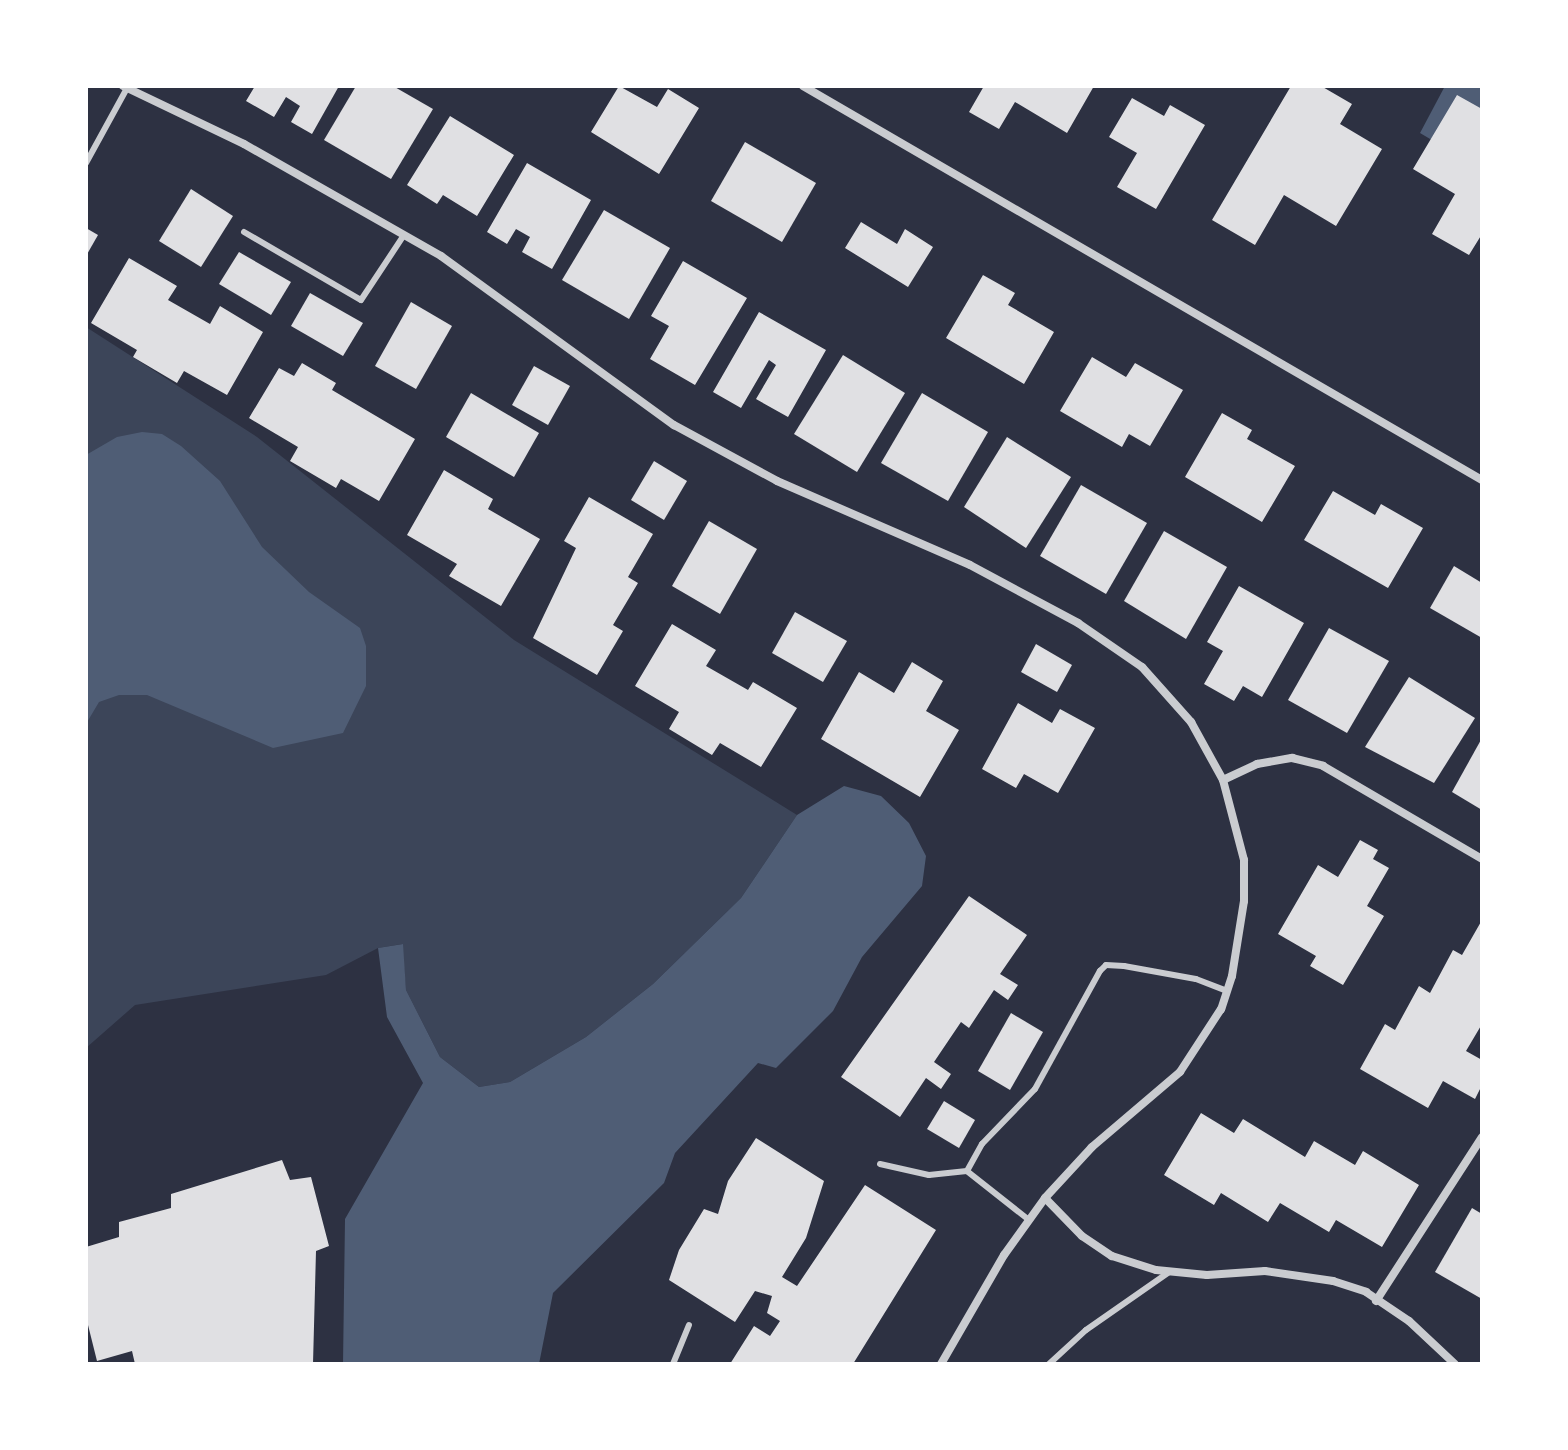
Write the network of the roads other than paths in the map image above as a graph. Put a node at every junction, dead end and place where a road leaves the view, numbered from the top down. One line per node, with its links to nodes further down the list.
1 (803, 86): 6 (street)
2 (125, 87): 3 (lane); 5 (street)
3 (86, 163)
4 (244, 232): 5 (lane)
5 (404, 235): 7 (street)
6 (1482, 480)
7 (1223, 780): 8 (street); 9 (street)
8 (1482, 859)
9 (1227, 991): 12 (lane); 13 (street)
10 (1482, 1137): 16 (street)
11 (880, 1164): 12 (lane)
12 (967, 1171): 14 (lane)
13 (1045, 1198): 14 (street); 15 (street)
14 (1029, 1220): 19 (street)
15 (1170, 1271): 16 (street); 20 (lane)
16 (1376, 1301): 21 (street)
17 (689, 1325): 18 (lane)
18 (673, 1364)
19 (941, 1364)
20 (1049, 1364)
21 (1455, 1364)

